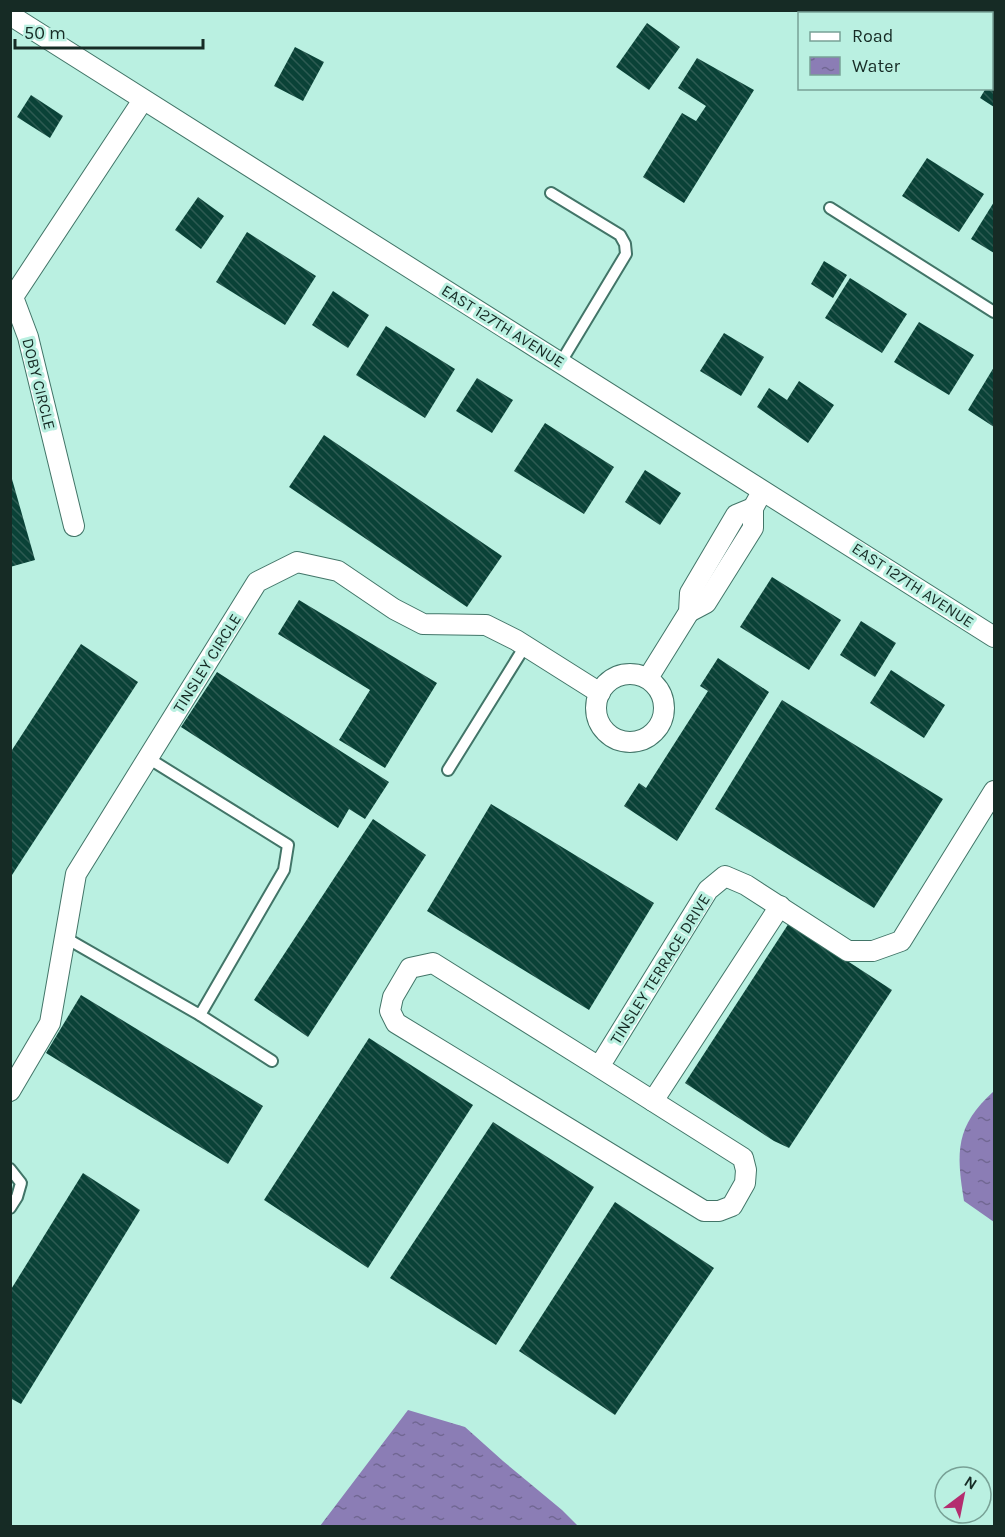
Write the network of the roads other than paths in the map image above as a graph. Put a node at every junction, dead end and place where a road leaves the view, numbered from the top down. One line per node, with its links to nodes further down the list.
1 (10, 15): 2 (street, EAST 127TH AVENUE)
2 (143, 100): 5 (street, DOBY CIRCLE); 7 (street, EAST 127TH AVENUE)
3 (551, 193): 7 (lane)
4 (830, 208): 6 (lane)
5 (12, 295): 9 (street, DOBY CIRCLE)
6 (994, 312)
7 (561, 362): 8 (street, EAST 127TH AVENUE)
8 (764, 490): 10 (street, EAST 127TH AVENUE); 12 (street)
9 (74, 526)
10 (994, 637)
11 (525, 646): 13 (street, TINSLEY CIRCLE); 14 (street, TINSLEY CIRCLE); 15 (lane)
12 (648, 678): 13 (street); 13 (street)
13 (600, 693)
14 (148, 758): 18 (street, TINSLEY CIRCLE); 19 (lane)
15 (448, 770)
16 (994, 791): 17 (street, TINSLEY TERRACE DRIVE)
17 (780, 906): 21 (street, TINSLEY TERRACE DRIVE); 23 (street)
18 (63, 937): 19 (lane); 22 (street, TINSLEY CIRCLE)
19 (200, 1015): 20 (lane)
20 (272, 1061)
21 (599, 1067): 23 (street); 23 (street)
22 (10, 1091)
23 (653, 1101)
24 (10, 1169): 25 (lane)
25 (10, 1208)

